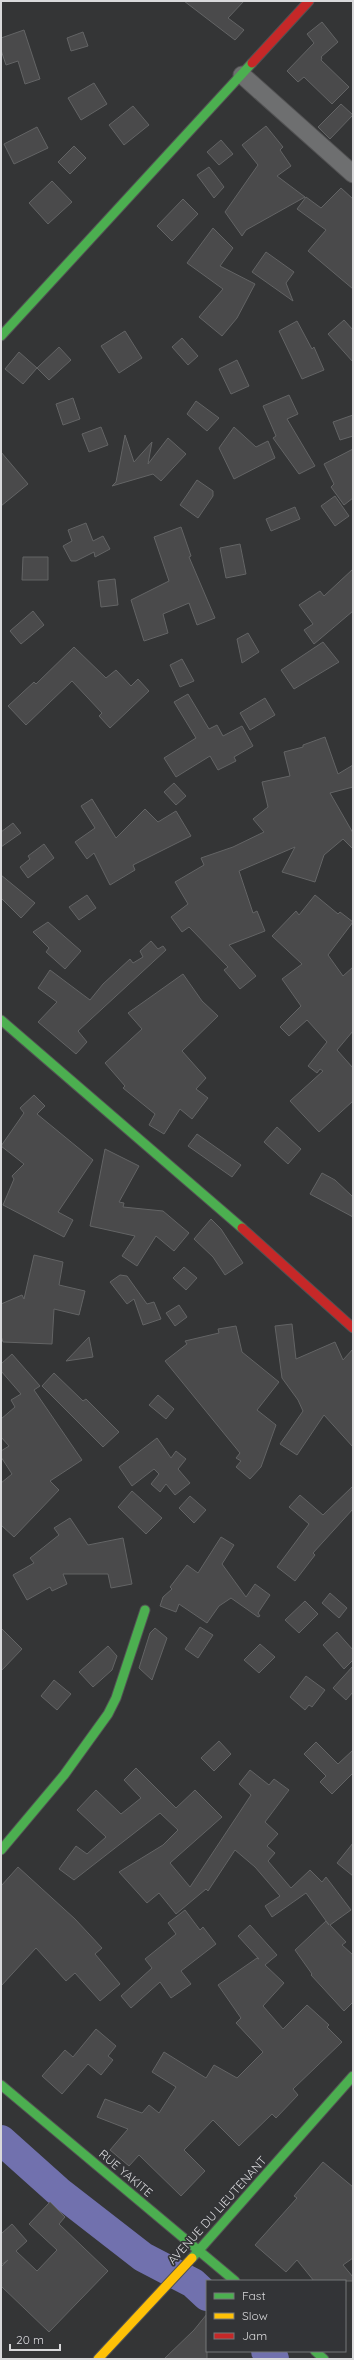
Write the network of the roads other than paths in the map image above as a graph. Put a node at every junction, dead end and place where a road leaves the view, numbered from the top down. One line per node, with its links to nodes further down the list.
1 (309, 1): 2 (street)
2 (242, 75): 3 (street); 4 (street)
3 (353, 174)
4 (1, 336)
5 (1, 1020): 6 (street)
6 (353, 1328)
7 (145, 1610): 8 (street)
8 (1, 1850)
9 (353, 2076): 11 (street, AVENUE DU LIEUTENANT)
10 (1, 2085): 11 (street, RUE YAKITE)
11 (199, 2249): 12 (street, RUE YAKITE); 14 (street, AVENUE DU LIEUTENANT)
12 (234, 2280)
13 (316, 2352): 15 (street)
14 (98, 2359)
15 (324, 2359)

